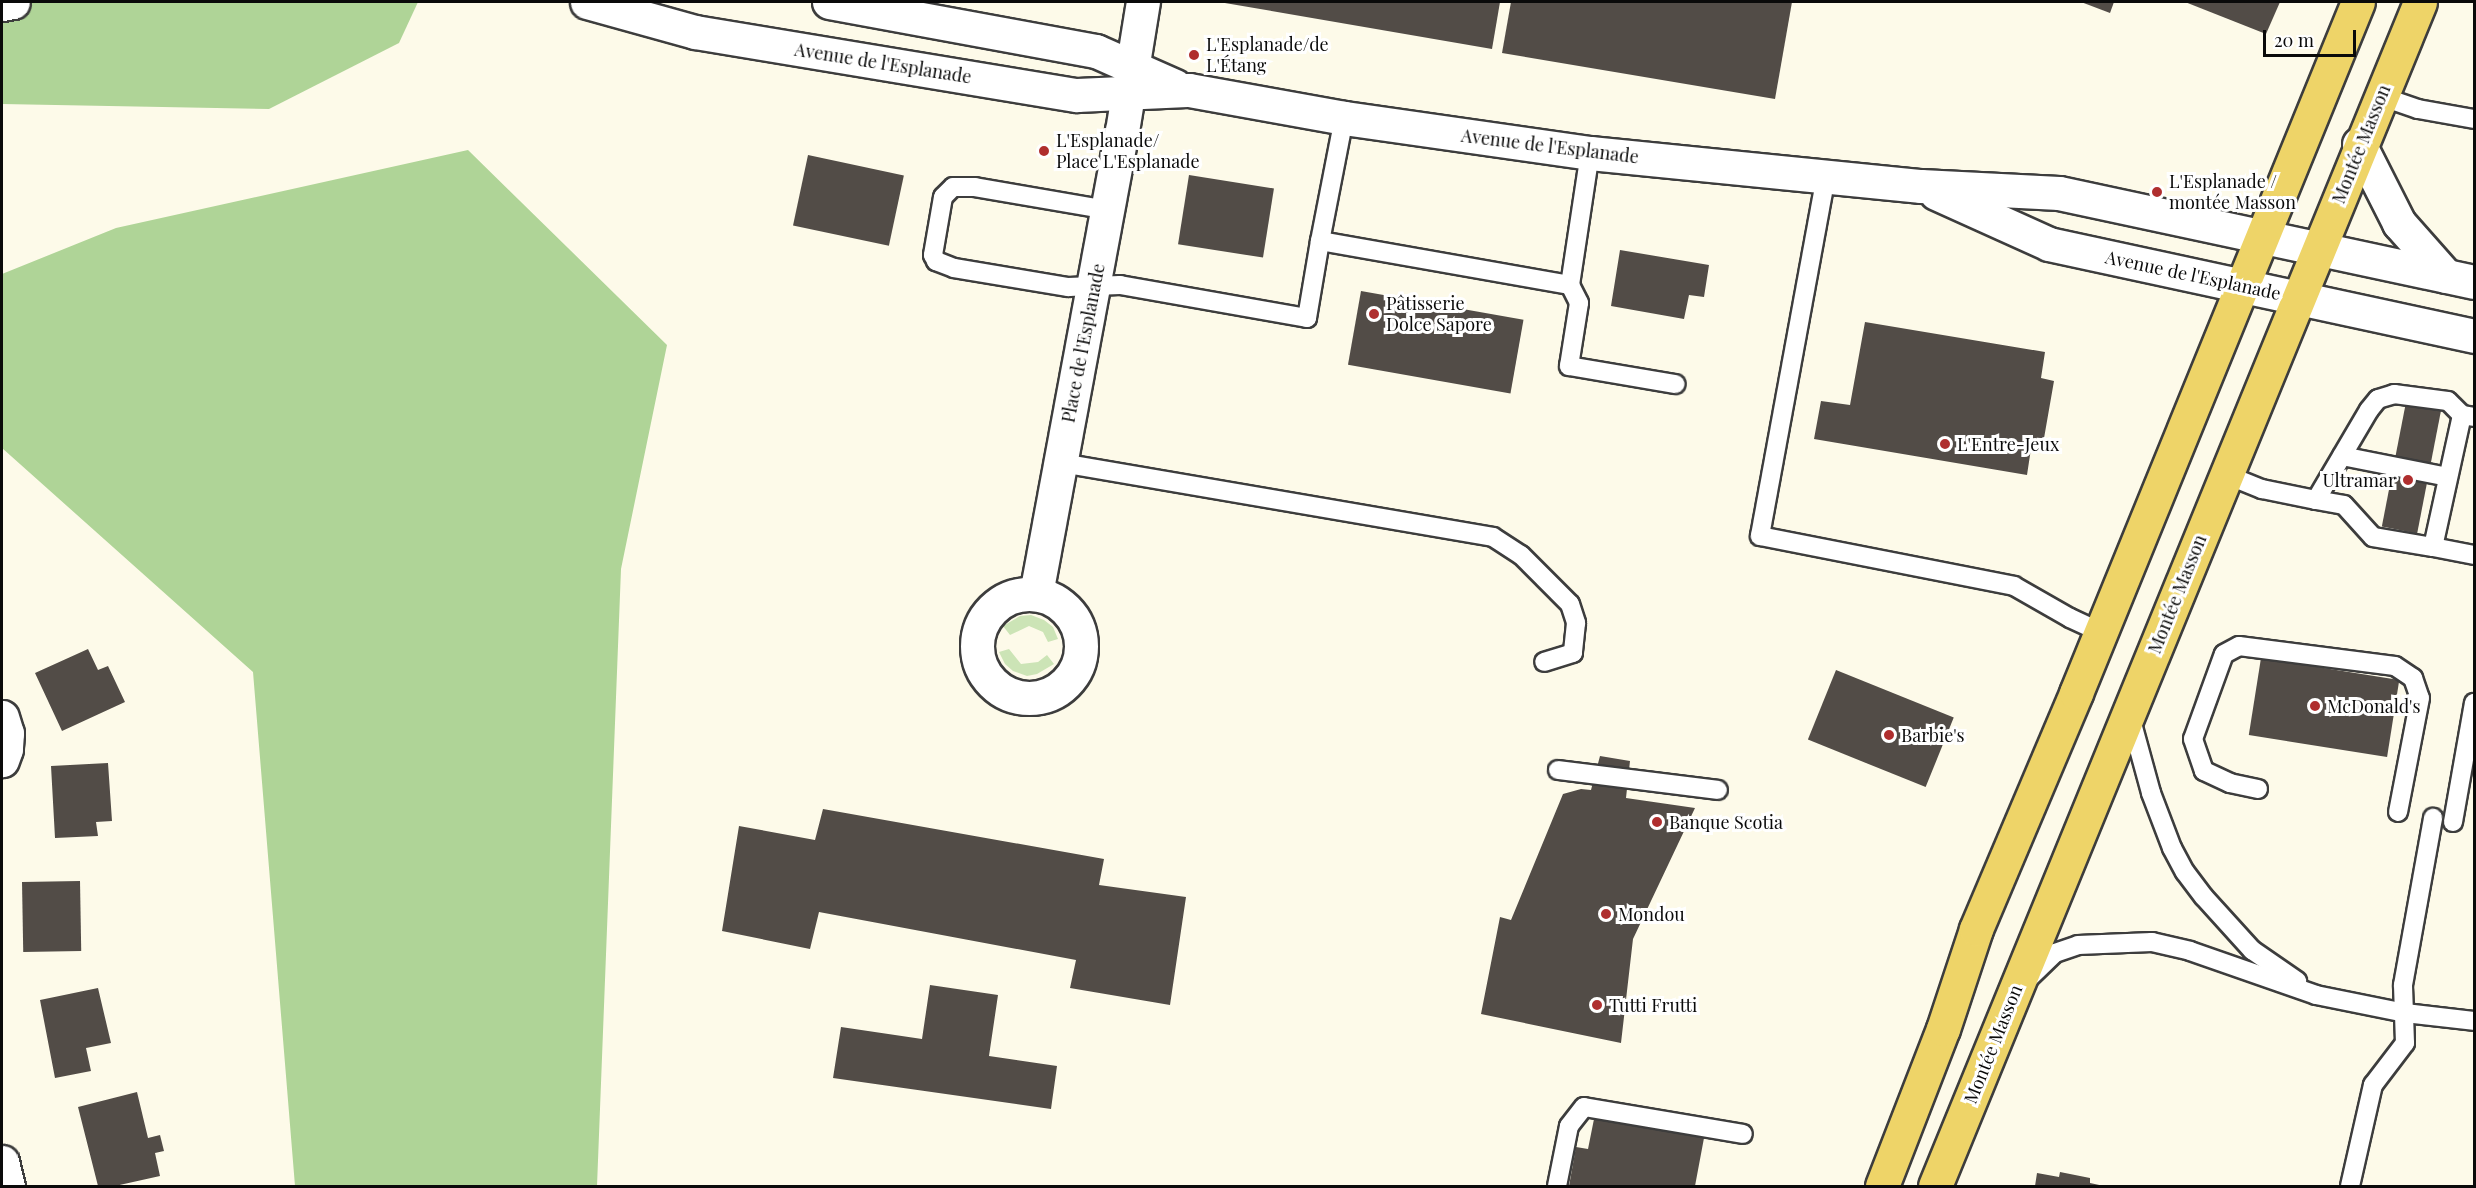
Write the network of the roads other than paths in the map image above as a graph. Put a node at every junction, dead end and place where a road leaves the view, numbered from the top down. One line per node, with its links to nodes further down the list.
1 (13, 2): 7 (street)
2 (587, 2): 8 (street, Avenue de l'Esplanade)
3 (829, 2): 8 (street, Avenue de l'Esplanade)
4 (1143, 2): 8 (street, Place de l'Esplanade)
5 (2358, 2): 17 (main road)
6 (2420, 2): 9 (main road, Montée Masson)
7 (2, 4)
8 (1131, 80): 10 (street, Avenue de l'Esplanade); 16 (street, Place de l'Esplanade)
9 (2380, 96): 11 (lane); 12 (main road, Montée Masson)
10 (1344, 118): 13 (street, Avenue de l'Esplanade); 18 (lane)
11 (2475, 119)
12 (2360, 144): 19 (main road, Montée Masson); 20 (street)
13 (1590, 153): 14 (street, Avenue de l'Esplanade); 21 (lane)
14 (1826, 177): 15 (street, Avenue de l'Esplanade); 36 (lane)
15 (1921, 186): 17 (street, Avenue de l'Esplanade); 23 (street, Avenue de l'Esplanade)
16 (1108, 210): 22 (street, Place de l'Esplanade); 22 (lane)
17 (2262, 236): 19 (street, Avenue de l'Esplanade); 23 (main road)
18 (1320, 241): 21 (lane); 22 (lane)
19 (2317, 249): 20 (street, Avenue de l'Esplanade); 24 (main road, Montée Masson)
20 (2460, 279)
21 (1570, 285): 26 (lane)
22 (1094, 286): 29 (street, Place de l'Esplanade)
23 (2242, 286): 24 (street, Avenue de l'Esplanade); 36 (main road)
24 (2298, 298): 25 (street, Avenue de l'Esplanade); 30 (main road, Montée Masson)
25 (2475, 336)
26 (1675, 384)
27 (2468, 416): 28 (lane); 31 (lane)
28 (2342, 456): 31 (lane); 32 (lane)
29 (1061, 463): 35 (street, Place de l'Esplanade); 37 (lane)
30 (2227, 475): 32 (lane); 39 (main road, Montée Masson)
31 (2448, 477): 33 (lane)
32 (2316, 500): 33 (lane)
33 (2433, 547): 34 (lane)
34 (2475, 555)
35 (1036, 594)
36 (2100, 632): 56 (main road)
37 (1544, 662)
38 (2475, 703): 47 (lane)
39 (2129, 712): 48 (lane); 49 (main road, Montée Masson)
40 (2, 717): 41 (street)
41 (2, 760)
42 (1558, 770): 44 (lane)
43 (2258, 789): 45 (lane)
44 (1718, 790)
45 (2398, 812)
46 (2433, 818): 50 (lane)
47 (2453, 822)
48 (2331, 998): 49 (lane); 50 (lane)
49 (2007, 1007): 57 (main road, Montée Masson)
50 (2405, 1013): 51 (lane); 58 (lane)
51 (2475, 1021)
52 (1743, 1134): 55 (lane)
53 (2, 1162): 54 (street)
54 (8, 1186)
55 (1557, 1186)
56 (1882, 1186)
57 (1935, 1186)
58 (2350, 1186)

